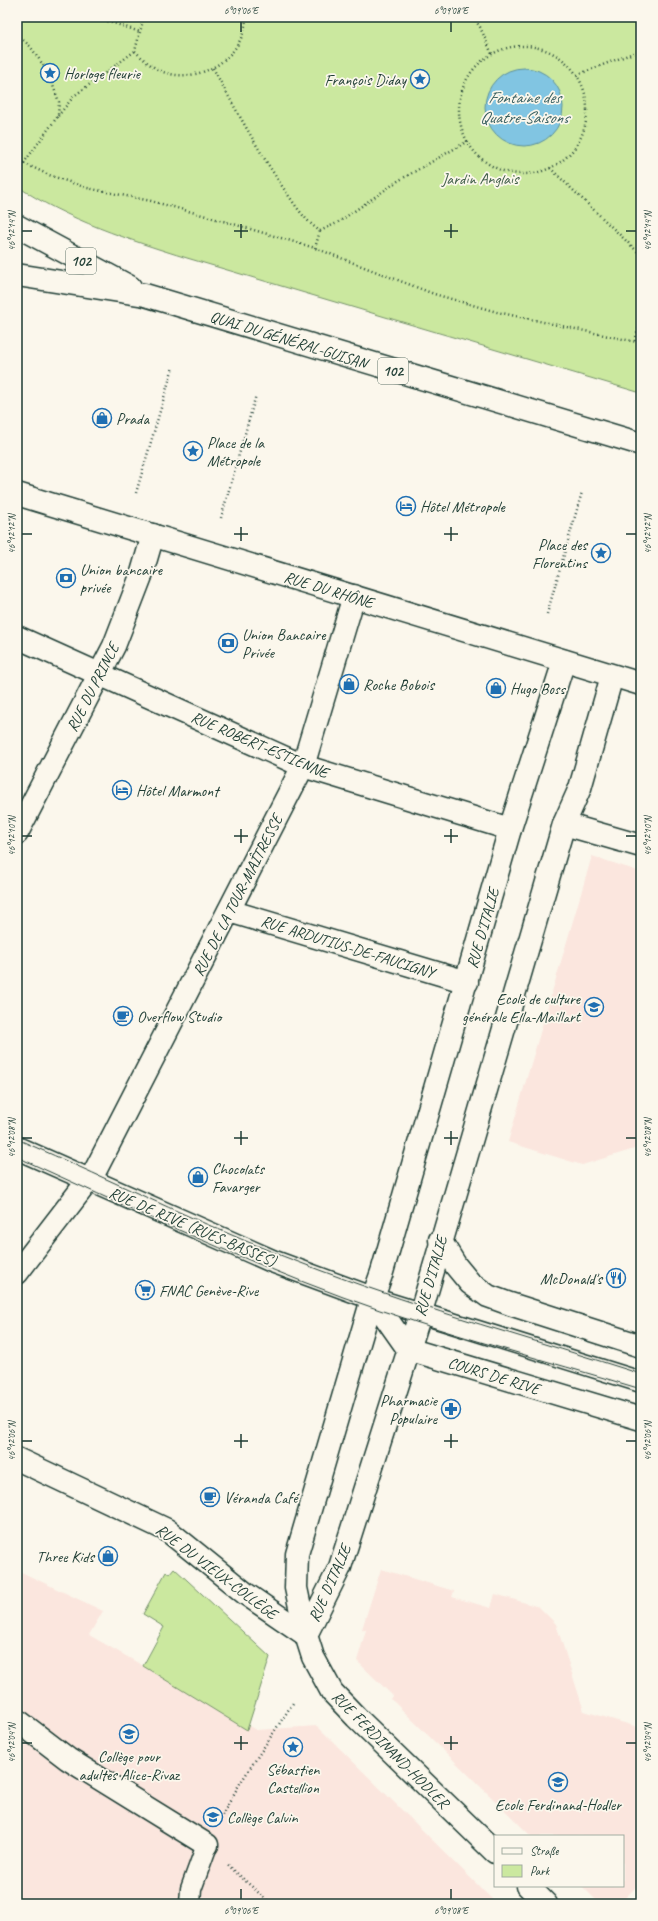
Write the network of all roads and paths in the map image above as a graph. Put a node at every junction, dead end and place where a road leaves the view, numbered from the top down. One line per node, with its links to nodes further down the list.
1 (96, 17): 5 (path)
2 (144, 17): 5 (path)
3 (246, 17): 10 (path)
4 (473, 17): 9 (path)
5 (140, 32): 8 (path)
6 (17, 35): 12 (path)
7 (641, 50): 11 (path)
8 (135, 51): 10 (path); 12 (path)
9 (492, 54): 11 (path); 13 (path)
10 (213, 68): 18 (path)
11 (577, 75): 16 (path)
12 (58, 116): 15 (path)
13 (468, 141): 16 (path); 18 (path)
14 (17, 160): 15 (path)
15 (23, 164): 19 (path)
16 (550, 168): 20 (path)
17 (17, 226): 22 (street, QUAI DU GÉNÉRAL-GUISAN / 102)
18 (320, 231): 19 (path)
19 (315, 248): 24 (path)
20 (641, 255)
21 (17, 274): 22 (street, QUAI DU GÉNÉRAL-GUISAN / 102)
22 (145, 296): 28 (street, QUAI DU GÉNÉRAL-GUISAN / 102)
23 (641, 319): 24 (path)
24 (635, 341): 25 (path)
25 (641, 343)
26 (173, 367): 30 (path)
27 (256, 395): 32 (path)
28 (641, 444)
29 (582, 492): 35 (path)
30 (136, 493)
31 (19, 500): 33 (street, RUE DU RHÔNE)
32 (221, 518)
33 (153, 535): 34 (street, RUE DU RHÔNE); 38 (street, RUE DU PRINCE)
34 (354, 596): 37 (street, RUE DU RHÔNE); 41 (street, RUE DE LA TOUR-MAÎTRESSE)
35 (547, 614)
36 (17, 637): 38 (street, RUE ROBERT-ESTIENNE)
37 (564, 661): 39 (street, RUE DU RHÔNE); 43 (street, RUE D'ITALIE)
38 (99, 674): 41 (street, RUE ROBERT-ESTIENNE); 44 (street, RUE DU PRINCE)
39 (612, 676): 40 (street, RUE DU RHÔNE); 42 (street, RUE D'ITALIE)
40 (641, 684)
41 (303, 766): 43 (street, RUE ROBERT-ESTIENNE); 46 (street, RUE DE LA TOUR-MAÎTRESSE)
42 (564, 824): 45 (street); 50 (street, RUE D'ITALIE)
43 (510, 829): 47 (street, RUE D'ITALIE)
44 (17, 833)
45 (641, 846)
46 (229, 911): 47 (street, RUE ARDUTIUS-DE-FAUCIGNY); 49 (street, RUE DE LA TOUR-MAÎTRESSE)
47 (467, 982): 52 (street, RUE D'ITALIE)
48 (17, 1148): 49 (street, RUE DE RIVE (RUES-BASSES))
49 (89, 1181): 51 (street, RUE DE LA TOUR-MAÎTRESSE); 52 (street, RUE DE RIVE (RUES-BASSES))
50 (440, 1240): 53 (street, RUE D'ITALIE); 54 (street)
51 (17, 1273)
52 (372, 1298): 53 (lane); 55 (street); 59 (street, RUE D'ITALIE)
53 (420, 1314): 55 (street, RUE D'ITALIE); 56 (lane)
54 (641, 1346)
55 (408, 1350): 57 (street, COURS DE RIVE); 59 (street, RUE D'ITALIE)
56 (641, 1382)
57 (641, 1419)
58 (17, 1459): 59 (street, RUE DU VIEUX-COLLÈGE)
59 (306, 1635): 64 (street, RUE FERDINAND-HODLER)
60 (293, 1703): 62 (path)
61 (17, 1720): 63 (street)
62 (218, 1823)
63 (207, 1845): 65 (lane); 66 (path)
64 (494, 1851)
65 (190, 1904)
66 (271, 1904)

